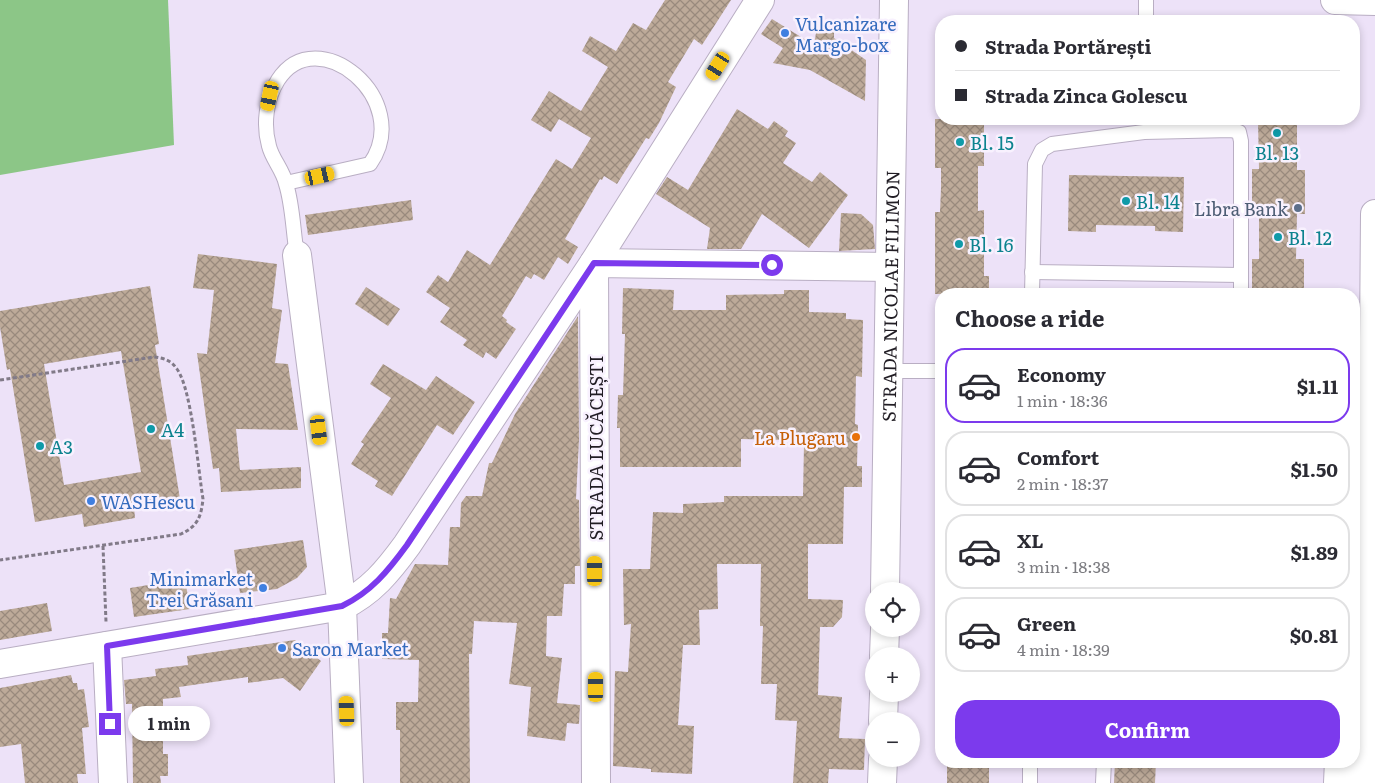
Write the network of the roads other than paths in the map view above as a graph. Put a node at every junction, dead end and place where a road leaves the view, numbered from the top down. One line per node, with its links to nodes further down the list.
1 (760, 0): 11 (street)
2 (894, 0): 12 (street, STRADA NICOLAE FILIMON)
3 (1146, 0): 6 (lane)
4 (1335, 0): 5 (street)
5 (1375, 1)
6 (1146, 15)
7 (1144, 125): 13 (lane); 14 (lane)
8 (286, 183): 8 (lane); 10 (lane)
9 (1375, 214): 19 (street)
10 (297, 255): 22 (street)
11 (594, 263): 12 (street); 22 (street); 31 (street, STRADA LUCĂCEȘTI)
12 (890, 267): 17 (street, STRADA NICOLAE FILIMON)
13 (1032, 272): 14 (lane); 15 (lane)
14 (1241, 276): 16 (lane)
15 (1032, 288)
16 (1241, 288)
17 (888, 371): 18 (lane); 21 (street, STRADA NICOLAE FILIMON)
18 (935, 371)
19 (1373, 380): 20 (street); 36 (street)
20 (1360, 422)
21 (885, 582)
22 (342, 606): 23 (street); 30 (street)
23 (107, 646): 24 (street); 29 (street)
24 (0, 664)
25 (882, 767): 32 (street)
26 (1030, 768): 33 (lane)
27 (1104, 768): 34 (lane)
28 (1339, 768): 35 (street)
29 (113, 783)
30 (349, 783)
31 (596, 783)
32 (882, 783)
33 (1030, 783)
34 (1103, 783)
35 (1338, 783)
36 (1364, 783)

